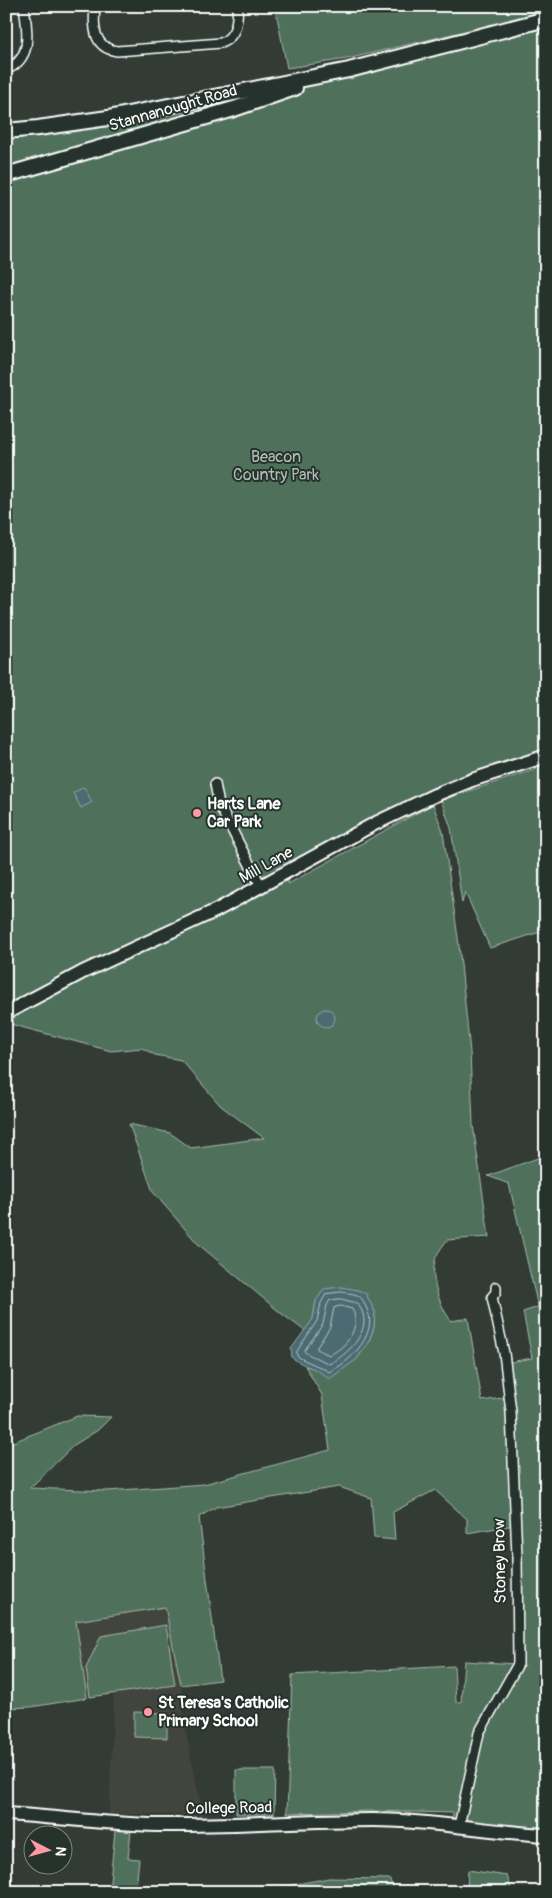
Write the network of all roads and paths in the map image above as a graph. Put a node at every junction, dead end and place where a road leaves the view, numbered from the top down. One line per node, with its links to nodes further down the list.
1 (24, 6): 5 (street)
2 (94, 6): 3 (street)
3 (238, 6)
4 (546, 19): 6 (main road, Stannanought Road)
5 (6, 70)
6 (349, 70): 7 (main road, Stannanought Road); 8 (main road, Stannanought Road)
7 (6, 131)
8 (6, 176)
9 (546, 756): 11 (street, Mill Lane)
10 (215, 784): 11 (street)
11 (261, 886): 12 (street, Mill Lane)
12 (6, 1013)
13 (496, 1287): 15 (street, Stoney Brow)
14 (6, 1814): 15 (street, College Road)
15 (456, 1826): 16 (street)
16 (546, 1835)

